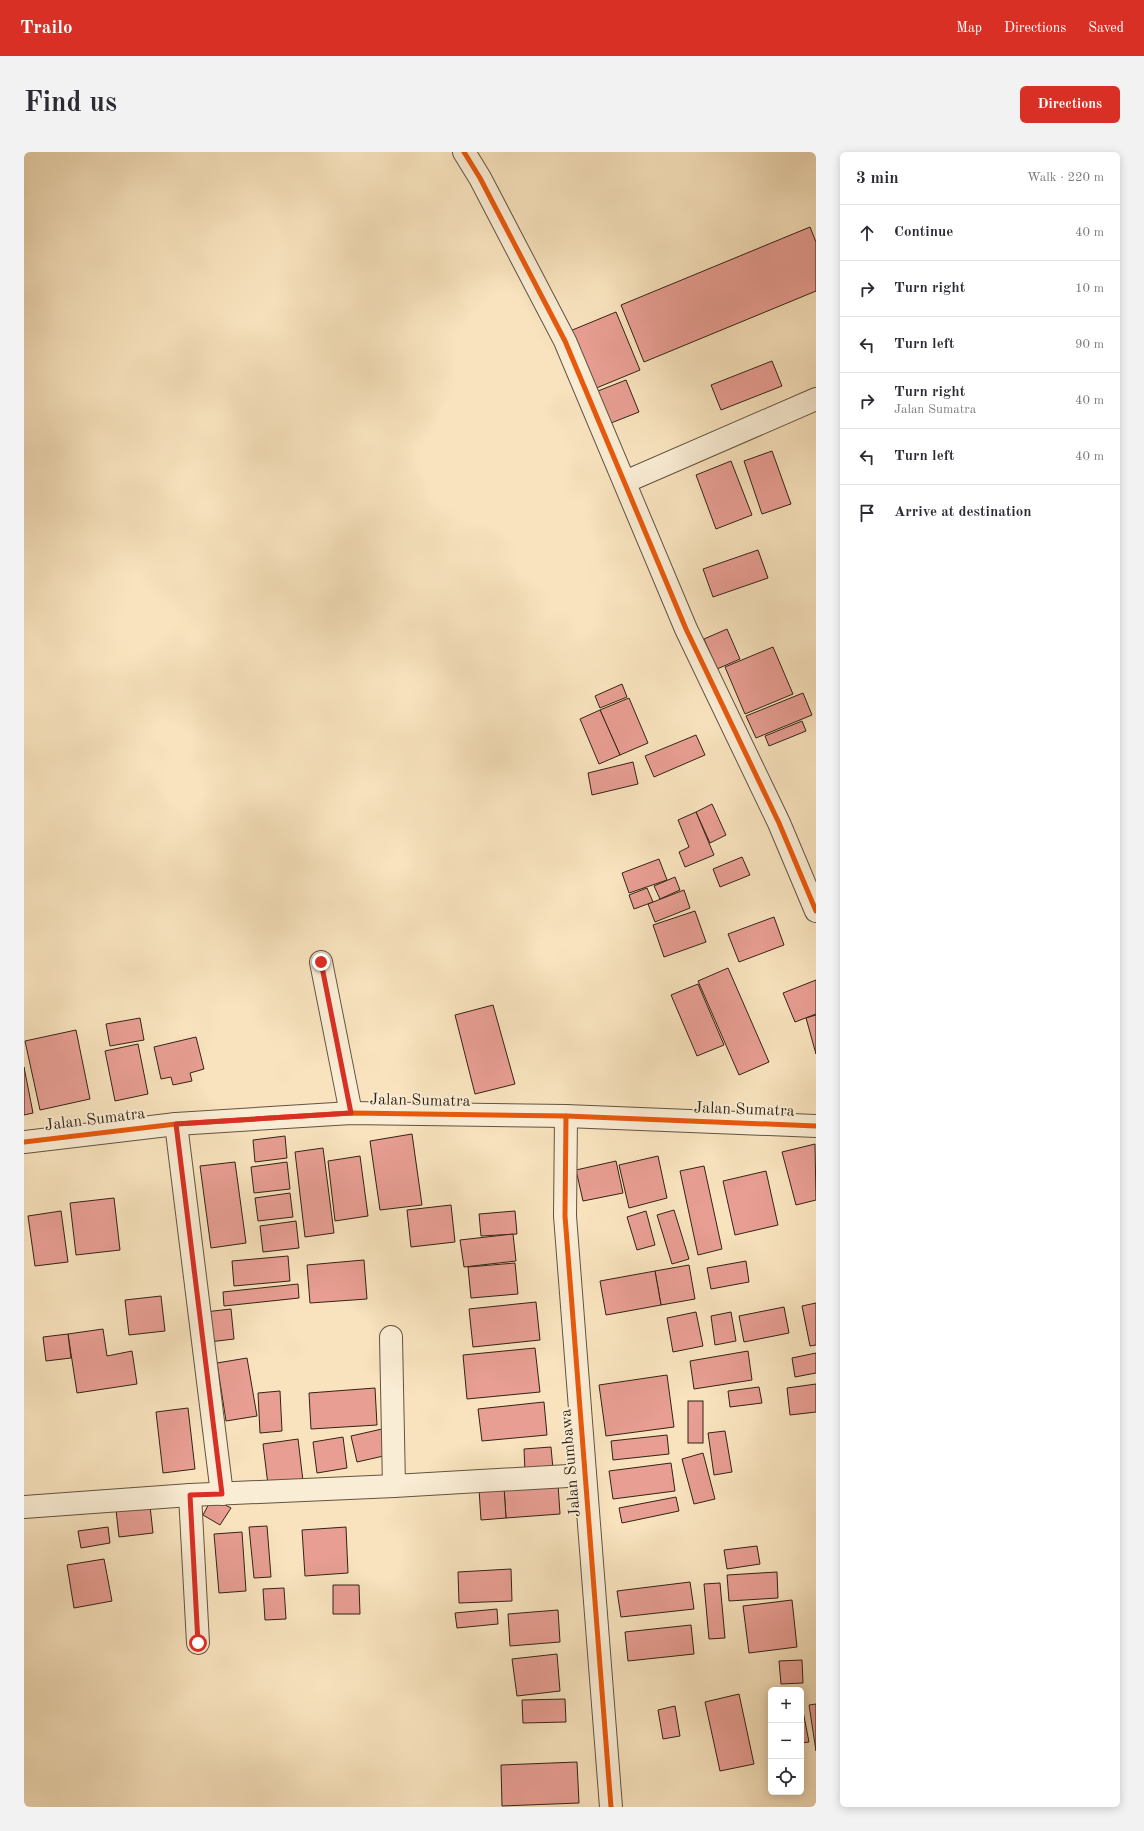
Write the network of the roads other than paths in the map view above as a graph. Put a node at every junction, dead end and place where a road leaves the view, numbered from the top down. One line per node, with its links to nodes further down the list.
1 (464, 152): 3 (street)
2 (816, 398): 3 (street)
3 (625, 482): 4 (street)
4 (816, 911)
5 (321, 962): 6 (street)
6 (351, 1113): 7 (street, Jalan Sumatra); 8 (street, Jalan Sumatra)
7 (566, 1116): 9 (street, Jalan Sumatra); 12 (street, Jalan Sumbawa)
8 (176, 1124): 10 (street, Jalan Sumatra); 14 (street)
9 (816, 1126)
10 (24, 1142)
11 (391, 1337): 13 (street)
12 (585, 1475): 13 (street); 18 (street, Jalan Sumbawa)
13 (394, 1486): 14 (street)
14 (222, 1494): 15 (street)
15 (190, 1495): 16 (street); 17 (street)
16 (24, 1507)
17 (198, 1643)
18 (611, 1807)

